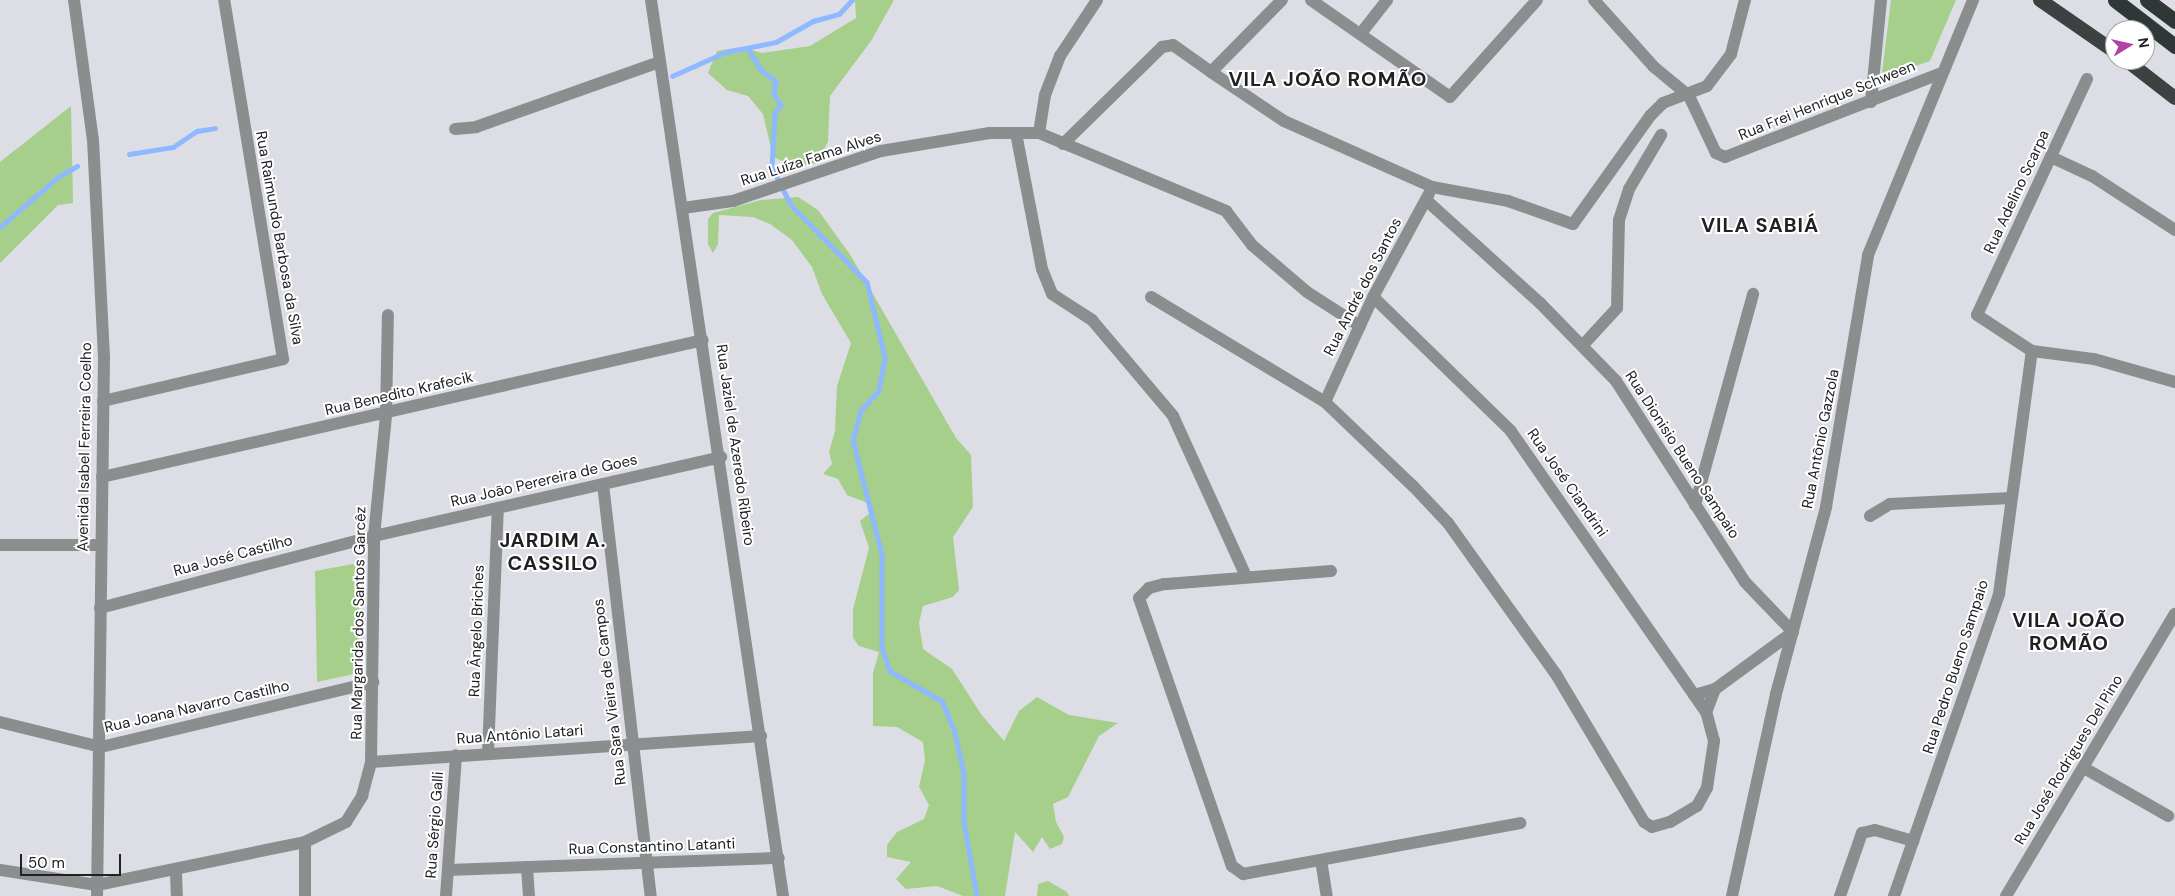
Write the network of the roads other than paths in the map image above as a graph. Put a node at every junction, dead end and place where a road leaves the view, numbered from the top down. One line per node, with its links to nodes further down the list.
1 (74, 0): 47 (street, Avenida Isabel Ferreira Coelho)
2 (224, 0): 47 (street, Rua Raimundo Barbosa da Silva)
3 (650, 0): 20 (street, Rua Jaziel de Azeredo Ribeiro)
4 (1097, 0): 29 (street)
5 (1282, 0): 22 (street)
6 (1311, 0): 17 (street)
7 (1387, 0): 17 (street)
8 (1537, 0): 17 (street)
9 (1594, 0): 25 (street, Rua Frei Henrique Schween)
10 (1744, 0): 25 (street)
11 (1881, 0): 27 (street)
12 (1973, 0): 23 (street, Rua Antônio Gazzola)
13 (2040, 0): 18 (highway)
14 (2114, 0): 19 (highway)
15 (2147, 0): 16 (highway)
16 (2175, 21)
17 (1362, 32)
18 (2105, 45)
19 (2175, 46)
20 (660, 62): 28 (street); 36 (street, Rua Jaziel de Azeredo Ribeiro)
21 (2139, 70): 26 (highway)
22 (1211, 72): 32 (street); 34 (street)
23 (1939, 74): 27 (street, Rua Frei Henrique Schween); 64 (street, Rua Antônio Gazzola)
24 (2087, 79): 33 (street, Rua Adelino Scarpa)
25 (1689, 96): 27 (street, Rua Frei Henrique Schween); 34 (street)
26 (2175, 98)
27 (1871, 102)
28 (455, 129)
29 (1039, 133): 30 (street, Rua Luíza Fama Alves); 32 (street)
30 (1016, 134): 36 (street, Rua Luíza Fama Alves); 61 (street)
31 (1661, 135): 44 (street)
32 (1064, 144): 42 (street)
33 (2051, 157): 37 (street); 45 (street, Rua Adelino Scarpa)
34 (1432, 187): 35 (street, Rua André dos Santos)
35 (1426, 200): 39 (street, Rua André dos Santos); 44 (street, Rua Dionisio Bueno Sampaio)
36 (683, 208): 43 (street, Rua Jaziel de Azeredo Ribeiro)
37 (2175, 230)
38 (1753, 294): 54 (street)
39 (1373, 297): 42 (street, Rua André dos Santos); 67 (street, Rua José Ciandrini)
40 (1152, 298): 48 (street)
41 (388, 315): 49 (street, Rua Margarida dos Santos Garcêz)
42 (1360, 326): 48 (street, Rua André dos Santos)
43 (703, 340): 49 (street, Rua Benedito Krafecik); 50 (street, Rua Jaziel de Azeredo Ribeiro)
44 (1583, 345): 54 (street, Rua Dionisio Bueno Sampaio)
45 (2032, 351): 46 (street, Rua Adelino Scarpa); 53 (street, Rua Pedro Bueno Sampaio)
46 (2175, 382)
47 (103, 401): 51 (street, Avenida Isabel Ferreira Coelho)
48 (1325, 402): 68 (street)
49 (386, 415): 51 (street, Rua Benedito Krafecik); 57 (street, Rua Margarida dos Santos Garcêz)
50 (721, 457): 52 (street, Rua João Perereira de Goes); 70 (street, Rua Jaziel de Azeredo Ribeiro)
51 (102, 477): 58 (street, Avenida Isabel Ferreira Coelho)
52 (603, 484): 55 (street, Rua João Perereira de Goes); 71 (street, Rua Sara Vieira de Campos)
53 (2011, 498): 56 (street); 79 (street, Rua Pedro Bueno Sampaio)
54 (1695, 505): 64 (street, Rua Dionisio Bueno Sampaio)
55 (498, 509): 57 (street, Rua João Perereira de Goes); 73 (street, Rua Ângelo Briches)
56 (1870, 516)
57 (374, 536): 62 (street, Rua José Castilho); 65 (street, Rua Margarida dos Santos Garcêz)
58 (100, 545): 59 (street); 62 (street, Avenida Isabel Ferreira Coelho)
59 (0, 546)
60 (1331, 571): 61 (street)
61 (1246, 576): 82 (street)
62 (100, 608): 72 (street, Avenida Isabel Ferreira Coelho)
63 (2175, 614): 76 (street, Rua José Rodrigues Del Pino)
64 (1793, 632): 66 (street); 96 (street, Rua Antônio Gazzola)
65 (373, 682): 72 (street, Rua Joana Navarro Castilho); 75 (street, Rua Margarida dos Santos Garcêz)
66 (1715, 689): 67 (street); 68 (street)
67 (1694, 695): 68 (street, Rua José Ciandrini)
68 (1706, 712)
69 (0, 722): 72 (street, Rua Joana Navarro Castilho)
70 (761, 736): 71 (street, Rua Antônio Latari); 81 (street, Rua Jaziel de Azeredo Ribeiro)
71 (633, 744): 73 (street, Rua Antônio Latari); 83 (street, Rua Sara Vieira de Campos)
72 (101, 747): 88 (street, Avenida Isabel Ferreira Coelho)
73 (488, 753): 74 (street, Rua Antônio Latari)
74 (456, 756): 75 (street, Rua Antônio Latari); 86 (street, Rua Sérgio Galli)
75 (371, 762): 80 (street, Rua Margarida dos Santos Garcêz)
76 (2084, 768): 77 (street); 99 (street, Rua José Rodrigues Del Pino)
77 (2168, 816)
78 (1520, 823): 82 (street)
79 (1913, 841): 97 (street); 98 (street, Rua Pedro Bueno Sampaio)
80 (306, 842): 87 (street, Rua Margarida dos Santos Garcêz); 90 (street)
81 (779, 858): 83 (street, Rua Constantino Latanti); 94 (street, Rua Jaziel de Azeredo Ribeiro)
82 (1321, 860): 95 (street)
83 (646, 864): 84 (street, Rua Constantino Latanti); 93 (street, Rua Sara Vieira de Campos)
84 (526, 868): 86 (street, Rua Constantino Latanti); 92 (street)
85 (0, 870): 88 (street, Rua Margarida dos Santos Garcêz)
86 (448, 870): 91 (street, Rua Sérgio Galli)
87 (176, 872): 88 (street, Rua Margarida dos Santos Garcêz); 89 (street)
88 (97, 891)
89 (177, 896)
90 (305, 896)
91 (446, 896)
92 (529, 896)
93 (651, 896)
94 (783, 896)
95 (1328, 896)
96 (1732, 896)
97 (1840, 896)
98 (1894, 896)
99 (2006, 896)

